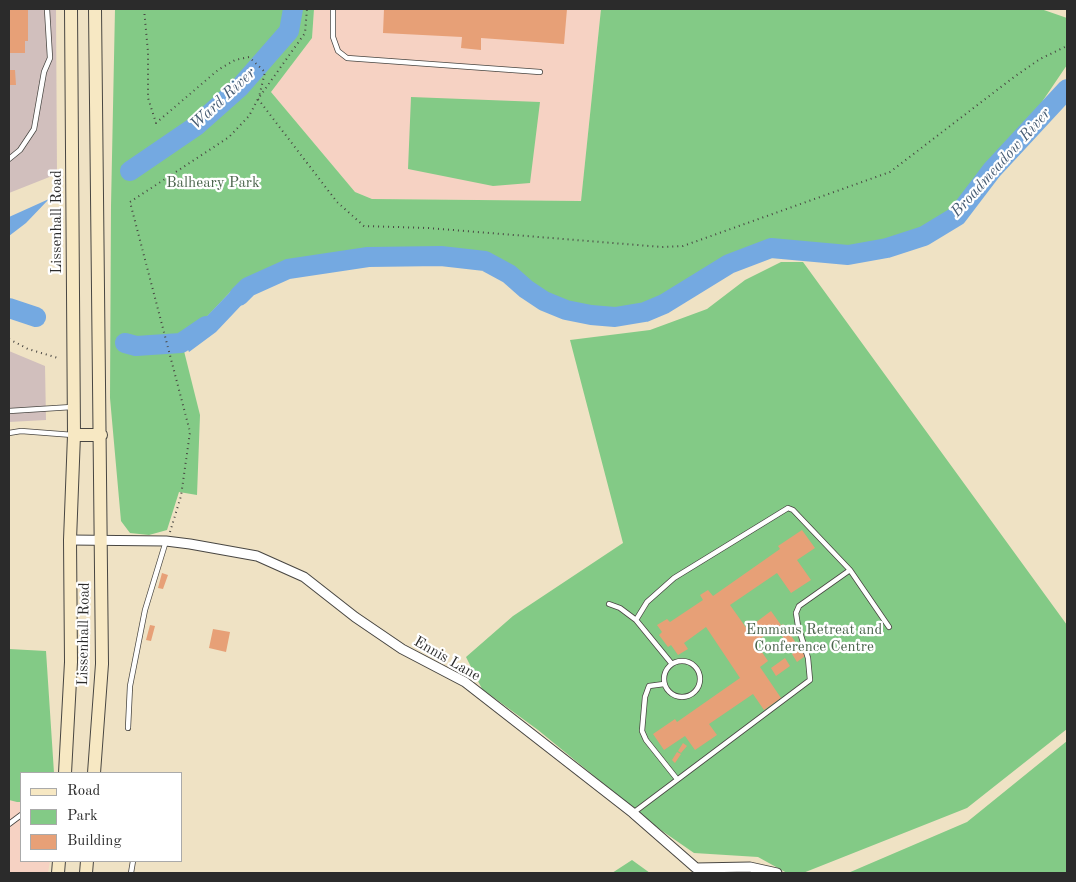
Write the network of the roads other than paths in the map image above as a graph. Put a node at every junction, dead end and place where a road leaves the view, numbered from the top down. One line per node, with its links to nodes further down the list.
1 (47, 9): 6 (lane)
2 (71, 9): 7 (main road, Lissenhall Road)
3 (95, 9): 10 (main road, Lissenhall Road)
4 (333, 9): 5 (lane)
5 (540, 72)
6 (9, 159)
7 (74, 407): 8 (lane); 11 (main road, Lissenhall Road)
8 (9, 411)
9 (9, 433): 11 (lane)
10 (101, 435): 11 (main road); 13 (main road, Lissenhall Road)
11 (74, 436): 12 (main road, Lissenhall Road)
12 (70, 540): 13 (street, Ennis Lane); 22 (main road, Lissenhall Road)
13 (101, 541): 14 (street, Ennis Lane); 23 (main road, Lissenhall Road)
14 (166, 541): 21 (lane); 25 (street, Ennis Lane)
15 (850, 570): 17 (lane); 18 (lane); 24 (lane)
16 (608, 604): 17 (lane)
17 (636, 620): 19 (lane)
18 (890, 627)
19 (672, 664): 20 (lane); 20 (lane)
20 (664, 684): 24 (lane)
21 (128, 728)
22 (65, 772)
23 (94, 772)
24 (677, 779): 25 (lane)
25 (633, 813): 28 (street, Ennis Lane)
26 (20, 816): 27 (lane)
27 (9, 824)
28 (777, 873)

